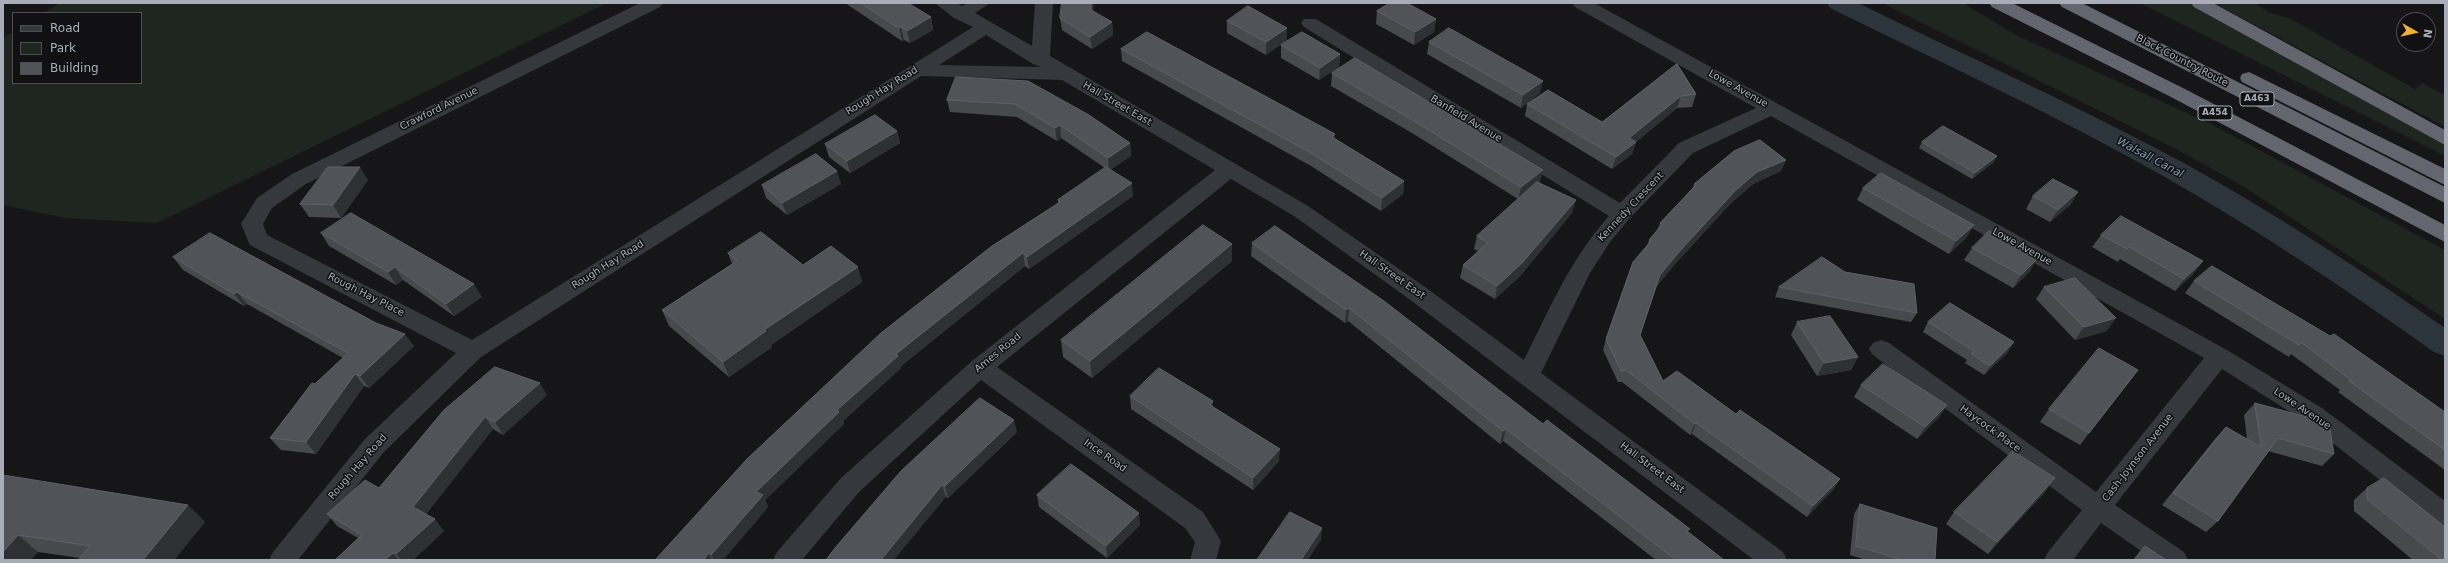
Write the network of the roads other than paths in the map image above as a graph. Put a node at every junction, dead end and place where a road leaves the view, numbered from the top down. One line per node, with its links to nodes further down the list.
1 (654, 3): 23 (street, Crawford Avenue)
2 (944, 3): 10 (street, Hall Street East)
3 (981, 3): 10 (street)
4 (1044, 3): 13 (street)
5 (1581, 3): 16 (street, Lowe Avenue)
6 (1998, 3): 22 (highway, A454)
7 (2068, 3): 20 (highway, Black Country Route / A463)
8 (2099, 3): 19 (highway, Black Country Route / A463)
9 (2200, 3): 17 (highway)
10 (960, 14): 12 (street, Hall Street East)
11 (1310, 24): 21 (street, Banfield Avenue)
12 (984, 28): 13 (street, Hall Street East); 14 (street, Rough Hay Road)
13 (1040, 60): 15 (street, Hall Street East)
14 (915, 70): 15 (street); 25 (street, Rough Hay Road)
15 (1066, 74): 18 (street, Hall Street East)
16 (1772, 108): 21 (street, Kennedy Crescent); 26 (street, Lowe Avenue)
17 (2445, 138)
18 (1230, 169): 27 (street, Ames Road); 28 (street, Hall Street East)
19 (2445, 178)
20 (2445, 196)
21 (1622, 214): 28 (street, Kennedy Crescent)
22 (2445, 234)
23 (258, 240): 25 (street, Rough Hay Place)
24 (1881, 349): 29 (street, Haycock Place)
25 (474, 350): 31 (street, Rough Hay Road)
26 (2219, 356): 29 (street, Cash-Joynson Avenue); 30 (street, Lowe Avenue)
27 (980, 367): 32 (street, Ames Road); 33 (street, Ince Road)
28 (1528, 375): 34 (street, Hall Street East)
29 (2099, 508): 35 (street, Cash-Joynson Avenue); 36 (street, Haycock Place)
30 (2445, 516)
31 (282, 560)
32 (786, 560)
33 (1203, 560)
34 (1774, 560)
35 (2056, 560)
36 (2175, 560)

